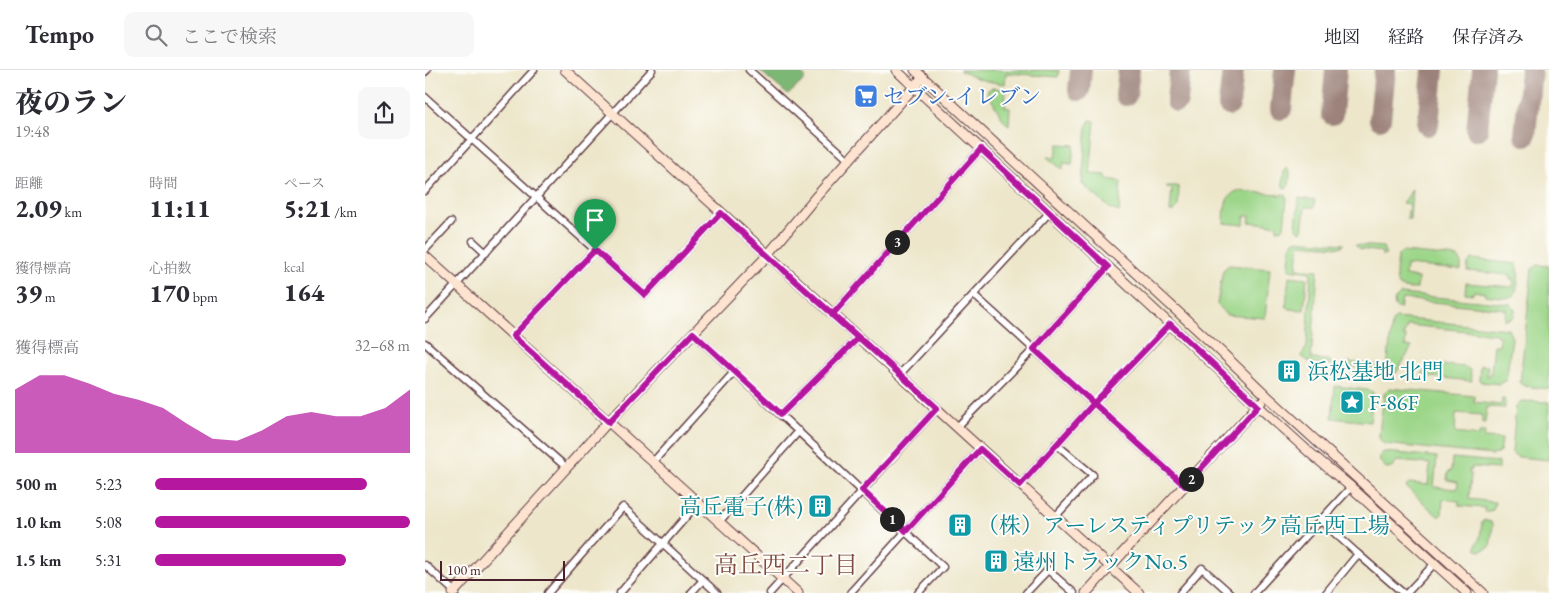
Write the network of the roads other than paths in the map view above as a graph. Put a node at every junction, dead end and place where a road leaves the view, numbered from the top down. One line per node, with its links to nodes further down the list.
1 (534, 70): 11 (street)
2 (565, 70): 10 (street)
3 (652, 70): 10 (street)
4 (749, 70): 13 (street)
5 (895, 70): 8 (street)
6 (915, 70): 7 (street)
7 (923, 78): 8 (street); 38 (street)
8 (915, 88): 12 (street); 13 (street)
9 (425, 97): 11 (street)
10 (613, 114): 15 (street); 16 (street)
11 (472, 140): 14 (street); 15 (street)
12 (981, 149): 17 (street); 28 (street)
13 (849, 160): 24 (street)
14 (425, 191)
15 (537, 198): 21 (street); 22 (street)
16 (721, 213): 21 (street); 24 (street)
17 (1049, 213): 25 (street); 27 (street)
18 (451, 222): 20 (street)
19 (473, 241): 22 (street)
20 (425, 250)
21 (595, 250): 32 (street)
22 (486, 253): 26 (street)
23 (425, 256): 26 (street)
24 (767, 256): 28 (street); 31 (street)
25 (1108, 267): 30 (street); 35 (street)
26 (457, 285): 29 (street); 32 (street)
27 (974, 295): 35 (street); 37 (street)
28 (832, 315): 33 (street)
29 (425, 319)
30 (1170, 324): 39 (street); 40 (street)
31 (693, 333): 36 (street); 43 (street)
32 (513, 336): 43 (street)
33 (858, 338): 37 (street); 42 (street)
34 (425, 343): 49 (street)
35 (1034, 349): 39 (street); 44 (street)
36 (735, 371): 42 (street); 48 (street)
37 (900, 374): 41 (street)
38 (1267, 396): 40 (street); 85 (street)
39 (1094, 403): 46 (street); 51 (street)
40 (1258, 406): 51 (street); 52 (street)
41 (937, 408): 44 (street); 53 (street)
42 (781, 414): 45 (street)
43 (609, 422): 48 (street); 49 (street)
44 (957, 427): 47 (street)
45 (799, 431): 53 (street); 57 (street)
46 (1056, 444): 50 (street); 55 (street)
47 (980, 449): 50 (street); 58 (street)
48 (653, 462): 54 (street)
49 (567, 468): 66 (street)
50 (1020, 485): 55 (street)
51 (1185, 486): 63 (street)
52 (1351, 487): 56 (street); 61 (street)
53 (862, 490): 58 (street); 64 (street)
54 (698, 503): 57 (street); 59 (street)
55 (1055, 517): 63 (street)
56 (1320, 520): 60 (street); 81 (street)
57 (719, 522): 64 (street)
58 (906, 531): 73 (street); 74 (street)
59 (664, 544): 65 (street); 67 (street); 68 (street)
60 (1358, 554): 82 (street); 83 (street)
61 (1435, 563): 83 (street); 84 (street)
62 (425, 565): 66 (street)
63 (1109, 566): 77 (street); 78 (street)
64 (782, 578): 71 (street); 72 (street)
65 (703, 580): 69 (street); 70 (street)
66 (454, 593)
67 (547, 593)
68 (620, 593)
69 (691, 593)
70 (717, 593)
71 (770, 593)
72 (798, 593)
73 (850, 593)
74 (918, 593)
75 (1025, 593): 76 (street)
76 (1074, 593)
77 (1086, 593)
78 (1139, 593)
79 (1180, 593): 80 (street)
80 (1230, 593)
81 (1254, 593)
82 (1326, 593)
83 (1405, 593)
84 (1467, 593)
85 (1483, 593)

